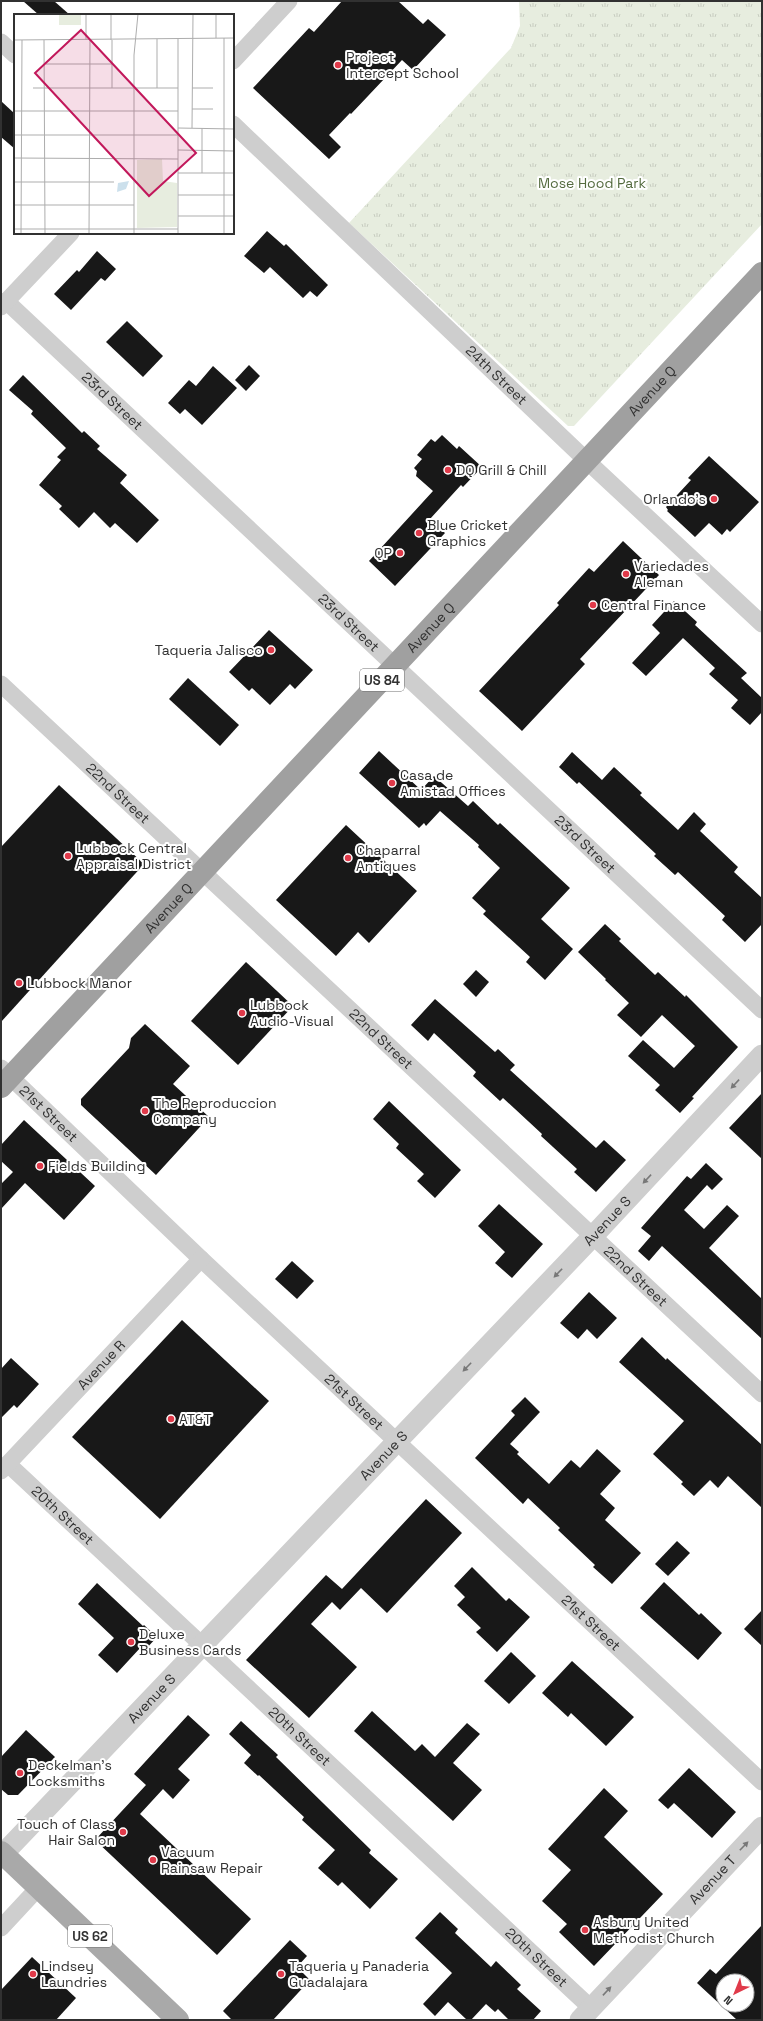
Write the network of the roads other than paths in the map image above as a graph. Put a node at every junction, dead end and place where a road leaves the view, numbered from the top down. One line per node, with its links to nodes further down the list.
1 (290, 1): 4 (street)
2 (1, 42): 3 (street)
3 (14, 54)
4 (234, 60)
5 (234, 125): 9 (street, 24th Street)
6 (69, 234): 8 (street)
7 (762, 273): 9 (highway, Avenue Q / US 84)
8 (4, 304): 11 (street, 23rd Street)
9 (587, 461): 10 (street, 24th Street); 11 (highway, Avenue Q / US 84)
10 (762, 624)
11 (396, 665): 13 (highway, Avenue Q / US 84); 14 (street, 23rd Street)
12 (1, 684): 13 (street, 22nd Street)
13 (203, 872): 16 (highway, Avenue Q / US 84); 17 (street, 22nd Street)
14 (762, 1010)
15 (762, 1055): 17 (street, Avenue S, one-way to 17)
16 (4, 1078): 18 (street, 21st Street)
17 (593, 1236): 19 (street, 22nd Street); 20 (street, Avenue S, one-way to 20)
18 (201, 1259): 20 (street, 21st Street); 21 (street, Avenue R)
19 (762, 1394)
20 (397, 1441): 22 (street, Avenue S); 23 (street, 21st Street)
21 (4, 1468): 22 (street, 20th Street)
22 (202, 1645): 25 (street, Avenue S); 28 (street, 20th Street)
23 (762, 1782)
24 (762, 1827): 28 (street, Avenue T, one-way to 24)
25 (2, 1853): 26 (main road, US 62)
26 (39, 1887): 27 (street); 29 (main road, US 62)
27 (1, 1928)
28 (586, 2014)
29 (178, 2020)

